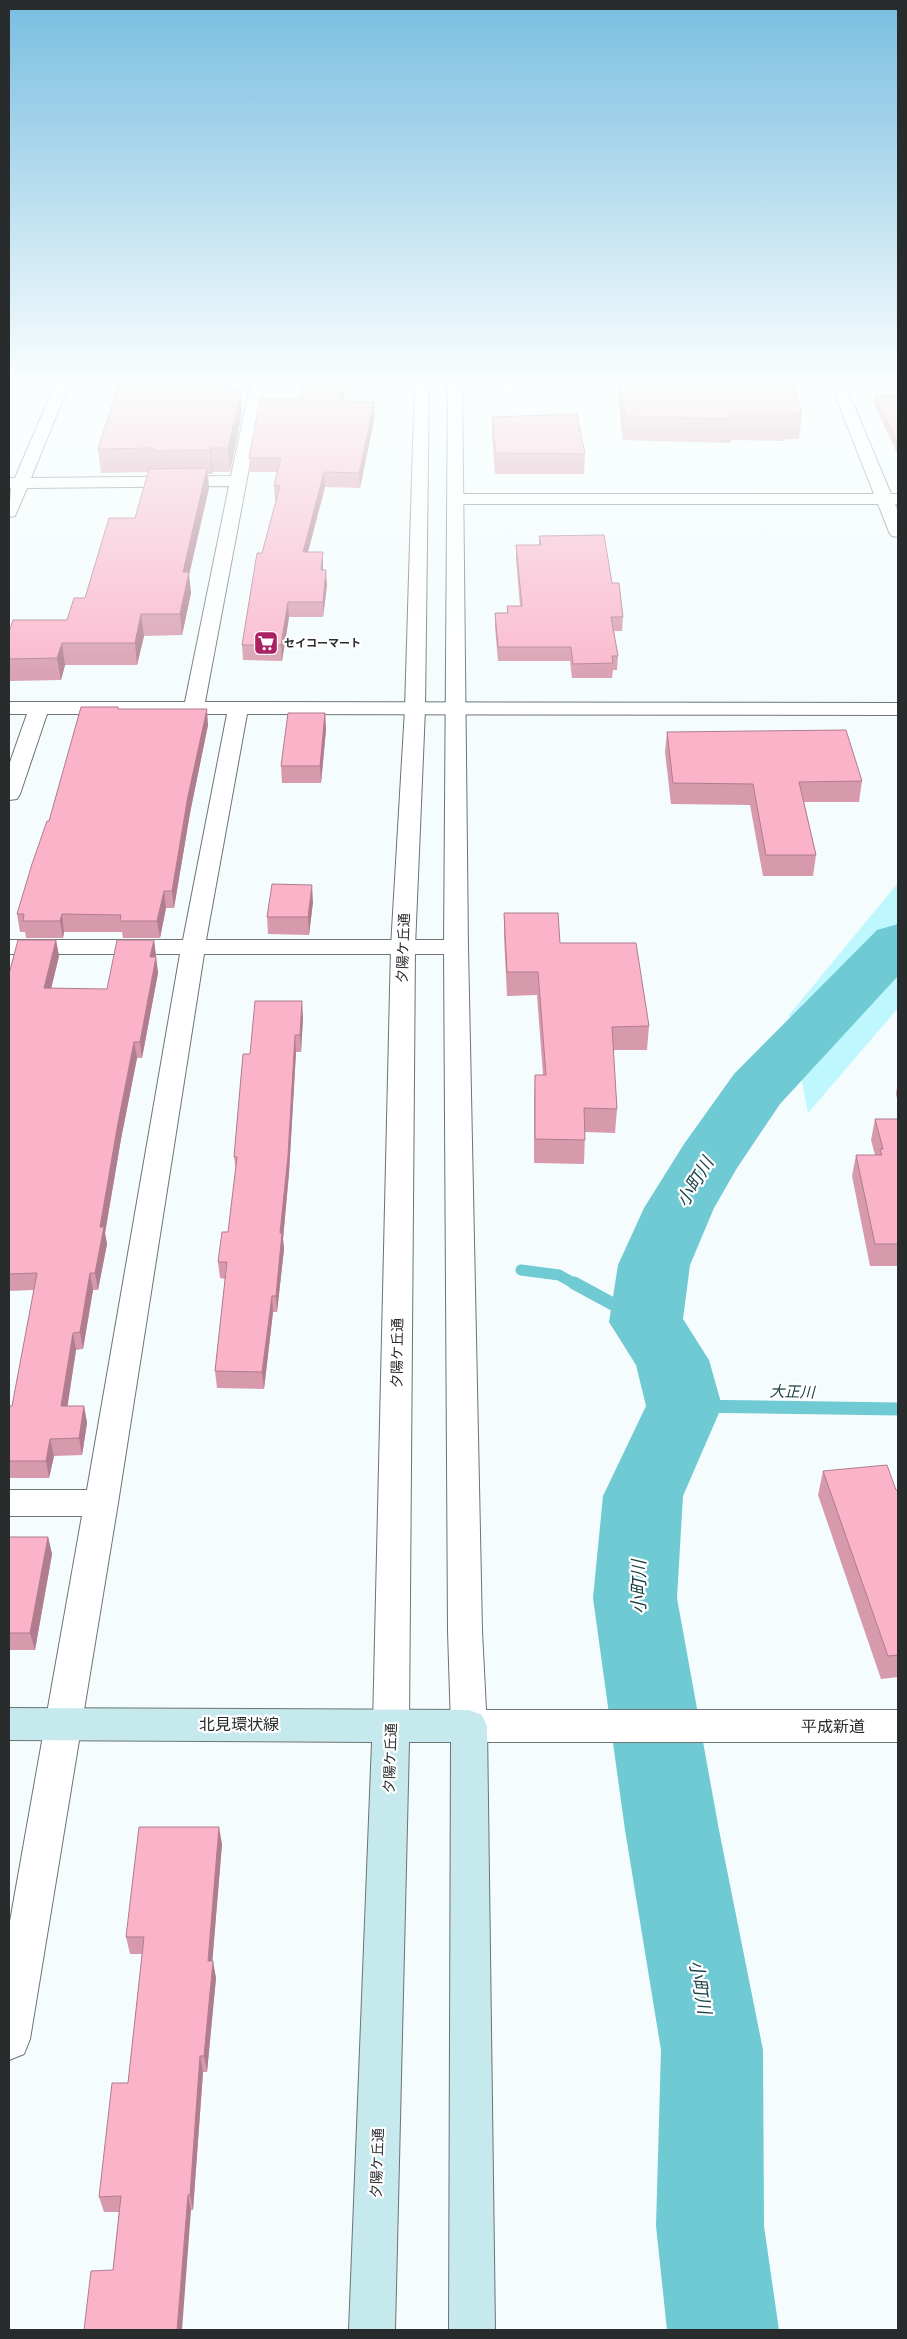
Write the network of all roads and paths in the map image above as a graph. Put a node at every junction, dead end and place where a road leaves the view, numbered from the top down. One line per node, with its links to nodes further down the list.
1 (13, 486): 8 (street)
2 (237, 486): 10 (street)
3 (419, 486): 14 (street, 夕陽ケ丘通)
4 (456, 486): 6 (street)
5 (886, 486): 7 (street)
6 (456, 499): 7 (street); 16 (street)
7 (892, 499): 9 (street)
8 (9, 512)
9 (898, 532)
10 (194, 707): 11 (street); 13 (street)
11 (238, 707): 14 (street); 21 (street)
12 (9, 708): 13 (street)
13 (39, 708): 17 (street)
14 (414, 709): 16 (street); 19 (street, 夕陽ケ丘通)
15 (898, 709): 16 (street)
16 (456, 710): 20 (street)
17 (9, 794)
18 (9, 947): 21 (street)
19 (402, 947): 20 (street); 21 (street); 26 (street, 夕陽ケ丘通)
20 (456, 947): 27 (street)
21 (193, 948): 23 (street)
22 (9, 1503): 23 (street)
23 (102, 1503): 25 (street)
24 (9, 1724): 25 (main road, 北見環状線)
25 (64, 1724): 26 (main road, 北見環状線); 29 (street)
26 (391, 1725): 27 (main road, 北見環状線); 30 (main road, 夕陽ケ丘通)
27 (469, 1726): 28 (street, 平成新道); 31 (main road)
28 (898, 1726)
29 (10, 2019)
30 (372, 2330)
31 (472, 2330)

